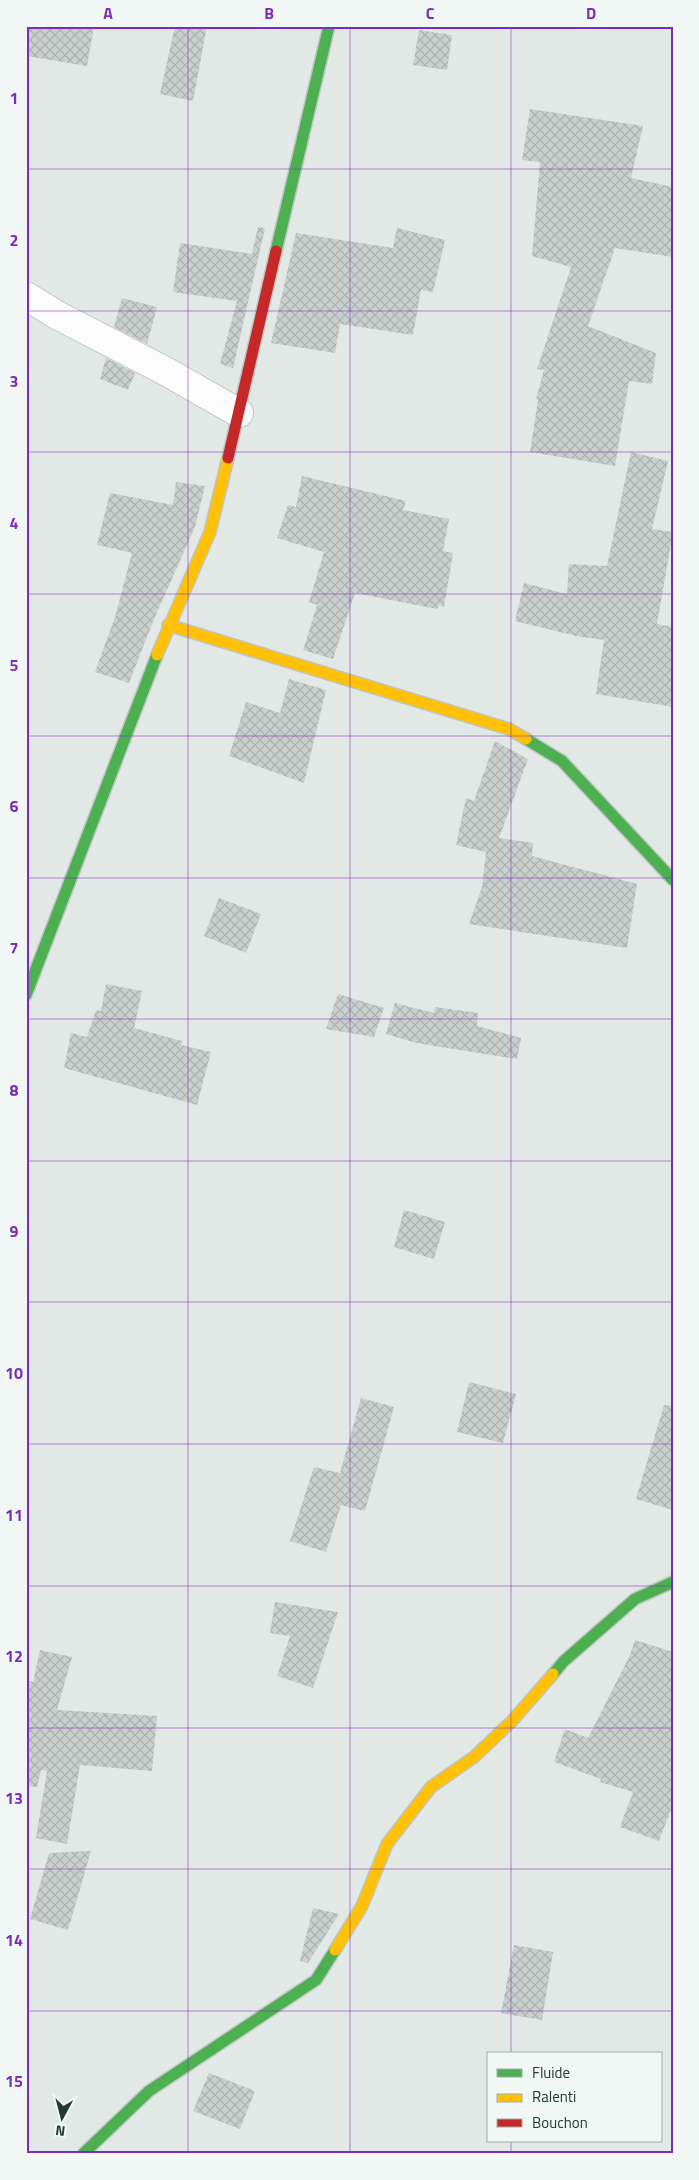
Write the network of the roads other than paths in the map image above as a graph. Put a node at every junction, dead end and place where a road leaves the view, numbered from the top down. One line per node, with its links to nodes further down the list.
1 (329, 26): 3 (street)
2 (26, 296): 3 (street)
3 (239, 413): 4 (street)
4 (168, 625): 5 (street); 6 (street)
5 (673, 880)
6 (34, 958): 7 (street)
7 (26, 995)
8 (673, 1582): 9 (street)
9 (83, 2154)

